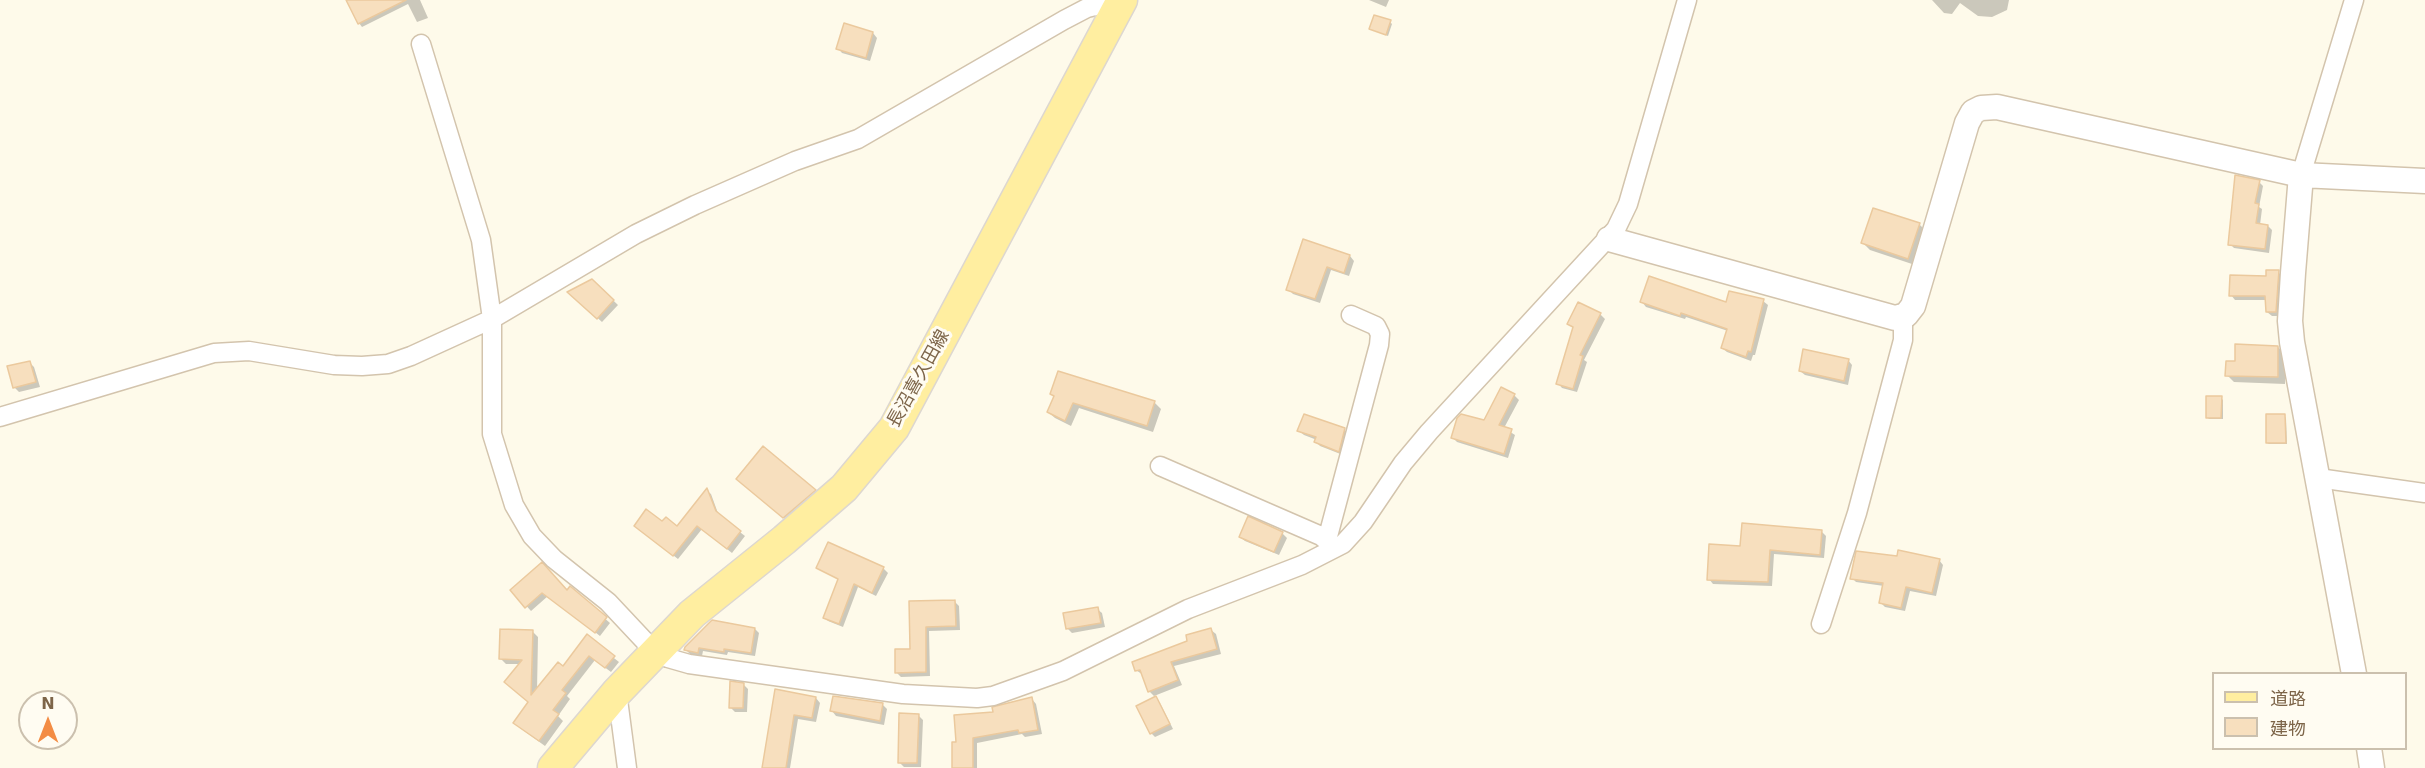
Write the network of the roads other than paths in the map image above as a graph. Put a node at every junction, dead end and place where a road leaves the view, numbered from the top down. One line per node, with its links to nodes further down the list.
1 (1121, 0): 10 (street); 17 (main road, 長沼喜久田線)
2 (1687, 0): 7 (street)
3 (2354, 0): 5 (street)
4 (421, 44): 10 (street)
5 (2301, 175): 6 (street); 9 (street); 13 (street)
6 (2425, 182)
7 (1609, 239): 9 (street); 15 (street)
8 (1351, 315): 15 (street)
9 (1903, 316): 16 (street)
10 (492, 319): 11 (street); 17 (street)
11 (0, 417)
12 (1160, 466): 15 (street)
13 (2318, 478): 14 (street); 18 (street)
14 (2425, 493)
15 (1331, 544): 17 (street)
16 (1821, 624)
17 (654, 651): 19 (main road, 長沼喜久田線)
18 (2354, 672)
19 (617, 692): 21 (main road, 長沼喜久田線); 22 (street)
20 (2368, 750): 23 (street)
21 (553, 768)
22 (627, 768)
23 (2372, 768)

